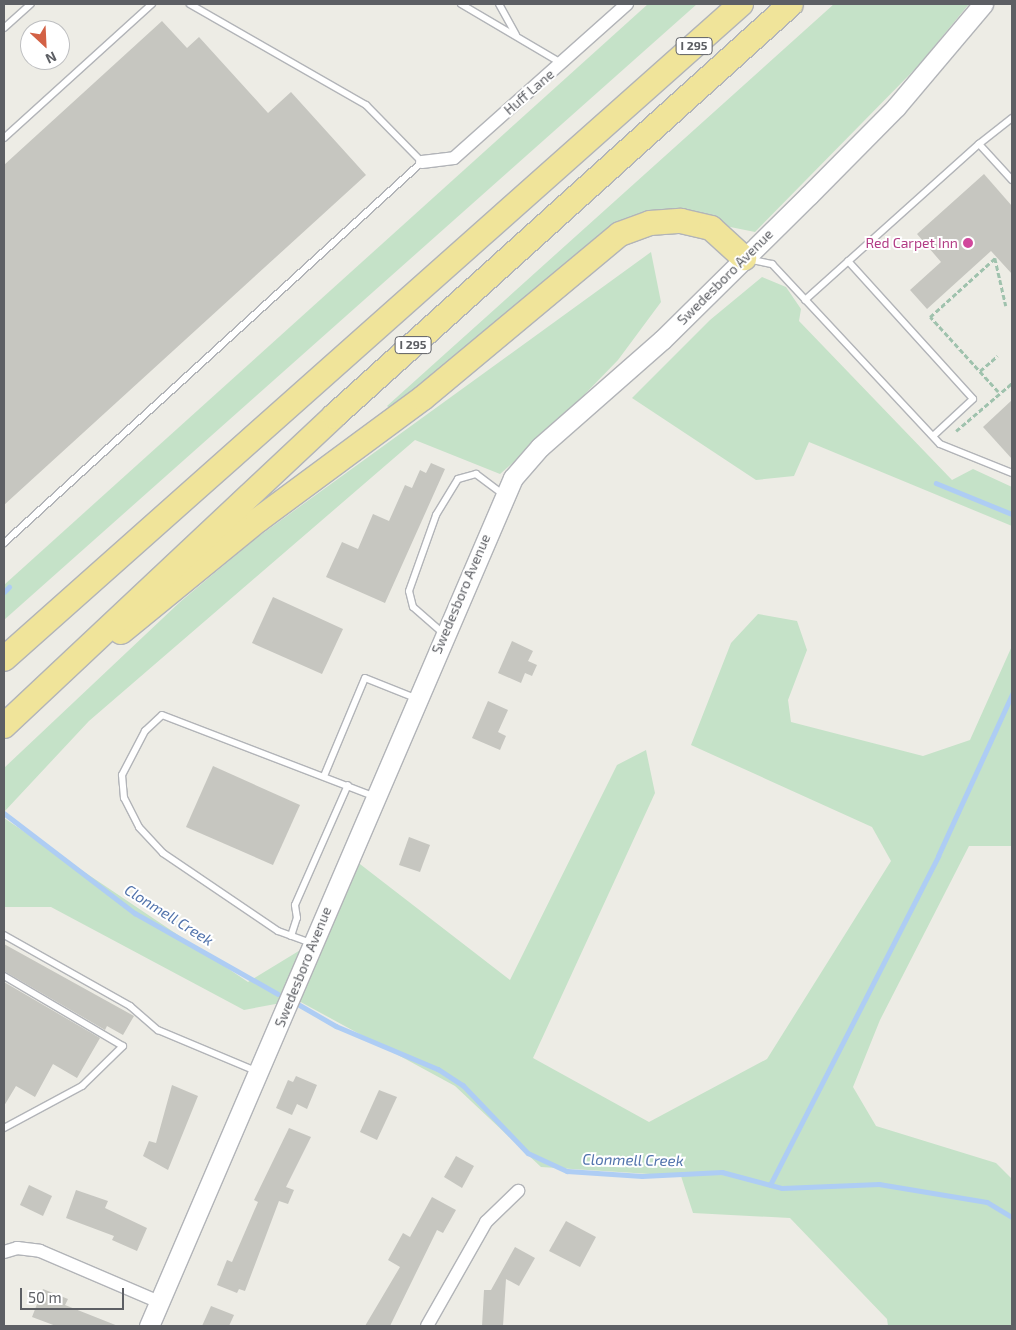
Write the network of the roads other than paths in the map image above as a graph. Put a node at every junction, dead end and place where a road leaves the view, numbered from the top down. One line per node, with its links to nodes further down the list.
1 (30, 4): 11 (lane)
2 (152, 4): 16 (lane)
3 (190, 4): 18 (lane)
4 (461, 4): 12 (lane)
5 (499, 4): 12 (lane)
6 (627, 4): 13 (street, Huff Lane)
7 (730, 4): 14 (highway)
8 (741, 4): 14 (highway, I 295)
9 (791, 4): 29 (highway, I 295)
10 (983, 4): 20 (street, Swedesboro Avenue)
11 (4, 28)
12 (516, 36): 13 (lane)
13 (562, 63): 18 (street, Huff Lane)
14 (646, 88): 28 (highway, I 295)
15 (1012, 118): 17 (lane)
16 (4, 138)
17 (979, 144): 19 (lane); 21 (lane)
18 (422, 162): 26 (lane)
19 (1012, 180)
20 (744, 258): 22 (lane); 25 (street, Swedesboro Avenue); 29 (highway)
21 (848, 261): 22 (lane); 23 (lane)
22 (805, 300): 23 (lane)
23 (933, 436): 24 (lane)
24 (1012, 473)
25 (504, 494): 27 (street, Swedesboro Avenue); 27 (lane)
26 (4, 543)
27 (444, 634): 30 (street, Swedesboro Avenue)
28 (4, 659)
29 (40, 693): 31 (highway, I 295)
30 (415, 698): 32 (lane); 34 (street, Swedesboro Avenue)
31 (4, 726)
32 (324, 776): 33 (lane); 36 (lane)
33 (348, 785): 34 (lane); 36 (lane)
34 (373, 796): 37 (street, Swedesboro Avenue)
35 (4, 935): 39 (lane)
36 (291, 936): 37 (lane)
37 (313, 944): 39 (street, Swedesboro Avenue)
38 (4, 976): 40 (lane)
39 (260, 1072): 43 (street, Swedesboro Avenue)
40 (4, 1128)
41 (518, 1191): 45 (street)
42 (4, 1252): 43 (street)
43 (159, 1302): 44 (street, Swedesboro Avenue)
44 (149, 1326)
45 (427, 1326)

